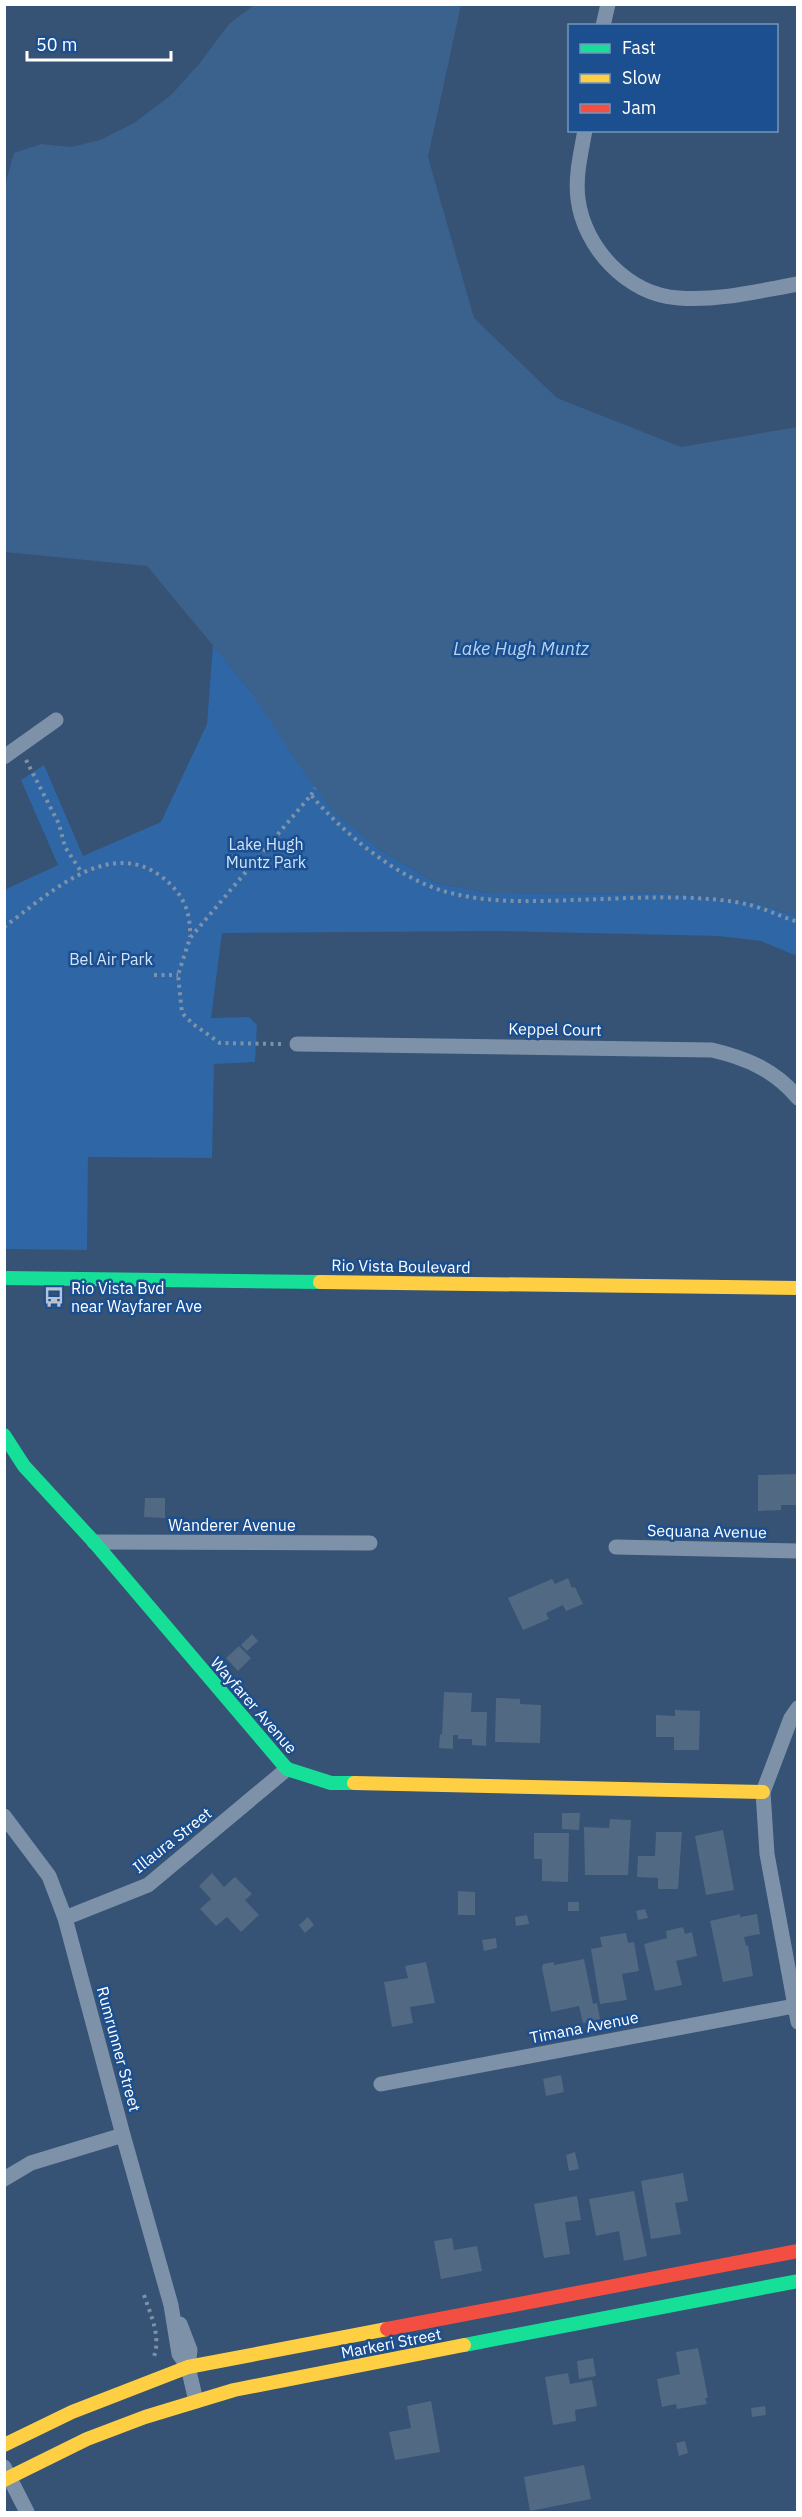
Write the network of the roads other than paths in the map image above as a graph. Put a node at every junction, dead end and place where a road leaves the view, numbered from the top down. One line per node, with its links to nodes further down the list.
1 (608, 4): 2 (street)
2 (603, 24)
3 (585, 132): 4 (street)
4 (798, 284)
5 (56, 720): 6 (street)
6 (4, 757)
7 (297, 1044): 8 (street, Keppel Court)
8 (798, 1098)
9 (4, 1278): 10 (street, Rio Vista Boulevard)
10 (798, 1288)
11 (4, 1435): 12 (street, Wayfarer Avenue)
12 (94, 1542): 13 (street, Wanderer Avenue); 17 (street, Wayfarer Avenue)
13 (370, 1543)
14 (616, 1547): 15 (street, Sequana Avenue)
15 (798, 1551)
16 (798, 1708): 18 (street)
17 (287, 1769): 18 (street, Wayfarer Avenue); 20 (street, Illaura Street)
18 (763, 1792): 21 (street)
19 (4, 1816): 20 (street, Rumrunner Street)
20 (65, 1918): 24 (street, Rumrunner Street)
21 (794, 2006): 22 (street); 23 (street, Timana Avenue)
22 (798, 2022)
23 (381, 2084)
24 (123, 2135): 25 (street); 28 (street, Rumrunner Street)
25 (4, 2180)
26 (798, 2252): 28 (street, Markeri Street)
27 (798, 2281): 29 (street, Markeri Street)
28 (188, 2367): 29 (street, Rumrunner Street); 30 (street, Markeri Street)
29 (196, 2401): 31 (street, Markeri Street)
30 (4, 2445)
31 (6, 2475): 32 (street)
32 (27, 2512)

